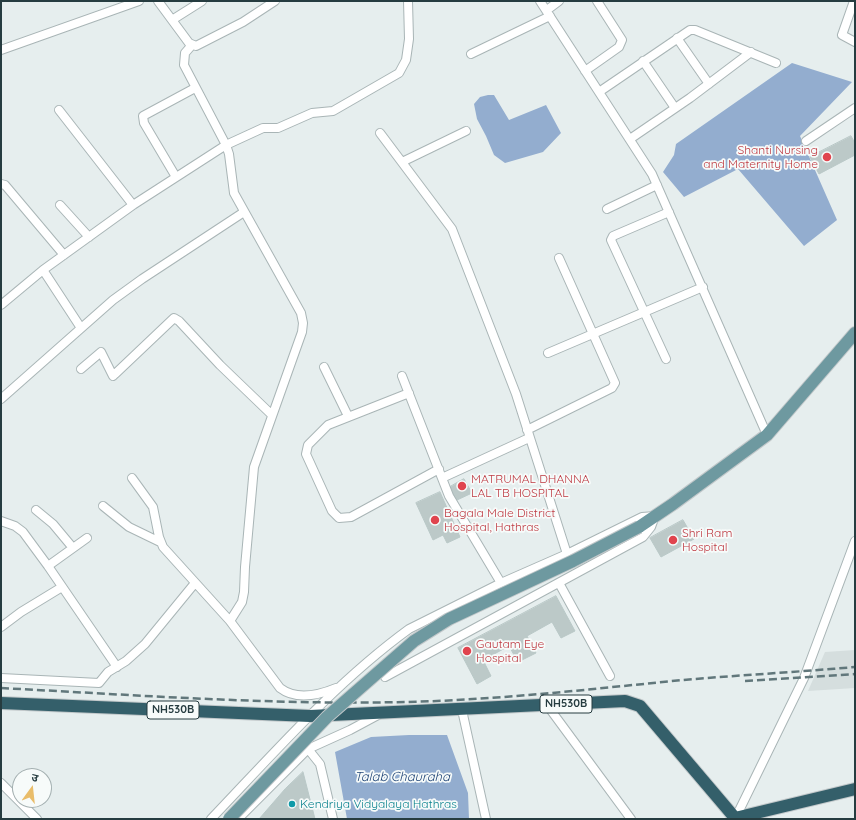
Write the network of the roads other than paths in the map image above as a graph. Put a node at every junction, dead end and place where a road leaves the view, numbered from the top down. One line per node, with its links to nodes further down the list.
1 (139, 1): 15 (street)
2 (158, 1): 11 (street)
3 (202, 1): 11 (street)
4 (275, 1): 14 (street)
5 (408, 1): 31 (street)
6 (540, 1): 10 (street)
7 (559, 1): 10 (street)
8 (597, 1): 20 (street)
9 (854, 1): 13 (street)
10 (548, 13): 17 (street); 20 (street)
11 (172, 20): 14 (street)
12 (677, 38): 16 (street); 18 (street); 21 (street)
13 (855, 42)
14 (192, 45): 22 (street)
15 (1, 50)
16 (751, 52): 19 (street); 21 (street)
17 (471, 54)
18 (643, 61): 23 (street); 24 (street)
19 (776, 63)
20 (586, 71): 23 (street)
21 (709, 84): 24 (street)
22 (195, 88): 31 (street); 33 (street)
23 (599, 92): 29 (street)
24 (675, 108): 29 (street)
25 (855, 108): 30 (street)
26 (59, 110): 37 (street)
27 (466, 131): 32 (street)
28 (380, 133): 32 (street)
29 (630, 139): 35 (street)
30 (806, 141)
31 (226, 145): 33 (street); 39 (street)
32 (402, 162): 60 (street)
33 (176, 177): 37 (street)
34 (1, 184): 42 (street)
35 (657, 185): 38 (street); 40 (street)
36 (60, 205): 41 (street)
37 (133, 205): 41 (street)
38 (607, 209)
39 (244, 212): 48 (street); 58 (street)
40 (670, 212): 45 (street); 47 (street)
41 (89, 237): 42 (street)
42 (64, 255): 44 (street)
43 (559, 258): 50 (street)
44 (43, 270): 46 (street); 48 (street)
45 (703, 287): 47 (street); 61 (street)
46 (1, 305)
47 (645, 312): 50 (street); 52 (street)
48 (81, 328): 57 (street)
49 (855, 333): 61 (main road)
50 (593, 334): 51 (street); 60 (street)
51 (548, 353)
52 (666, 359)
53 (324, 366): 59 (street)
54 (81, 369): 58 (street)
55 (402, 376): 56 (street)
56 (409, 393): 59 (street); 62 (street)
57 (1, 399)
58 (272, 415): 79 (street)
59 (348, 416): 62 (street)
60 (528, 434): 64 (street); 73 (street)
61 (767, 435): 67 (main road)
62 (439, 469): 64 (street)
63 (132, 478): 71 (street)
64 (442, 478): 76 (street)
65 (102, 506): 71 (street)
66 (36, 510): 72 (street)
67 (655, 516): 73 (street); 77 (street); 96 (main road, bridge)
68 (1, 521): 74 (street)
69 (87, 538): 72 (street)
70 (855, 541): 101 (street)
71 (160, 542): 75 (street)
72 (73, 548): 74 (street)
73 (567, 554): 76 (street)
74 (48, 566): 78 (street)
75 (195, 583): 79 (street); 81 (street)
76 (501, 583): 85 (street)
77 (559, 583): 82 (street); 84 (street)
78 (62, 587): 80 (street); 81 (street)
79 (230, 621): 85 (street)
80 (1, 627)
81 (117, 667): 83 (street)
82 (610, 676)
83 (1, 678)
84 (385, 678)
85 (339, 687): 90 (street)
86 (1, 703): 90 (highway, NH530B)
87 (547, 705): 88 (highway, NH530B); 100 (street); 101 (highway, NH530B)
88 (462, 710): 89 (highway, NH530B); 99 (street)
89 (379, 714): 90 (highway, NH530B); 91 (street)
90 (310, 716): 95 (street)
91 (308, 749): 97 (street); 98 (street)
92 (2, 788): 94 (street)
93 (855, 789): 101 (highway)
94 (37, 819)
95 (211, 819)
96 (229, 819)
97 (238, 819)
98 (333, 819)
99 (486, 819)
100 (631, 819)
101 (735, 819)

